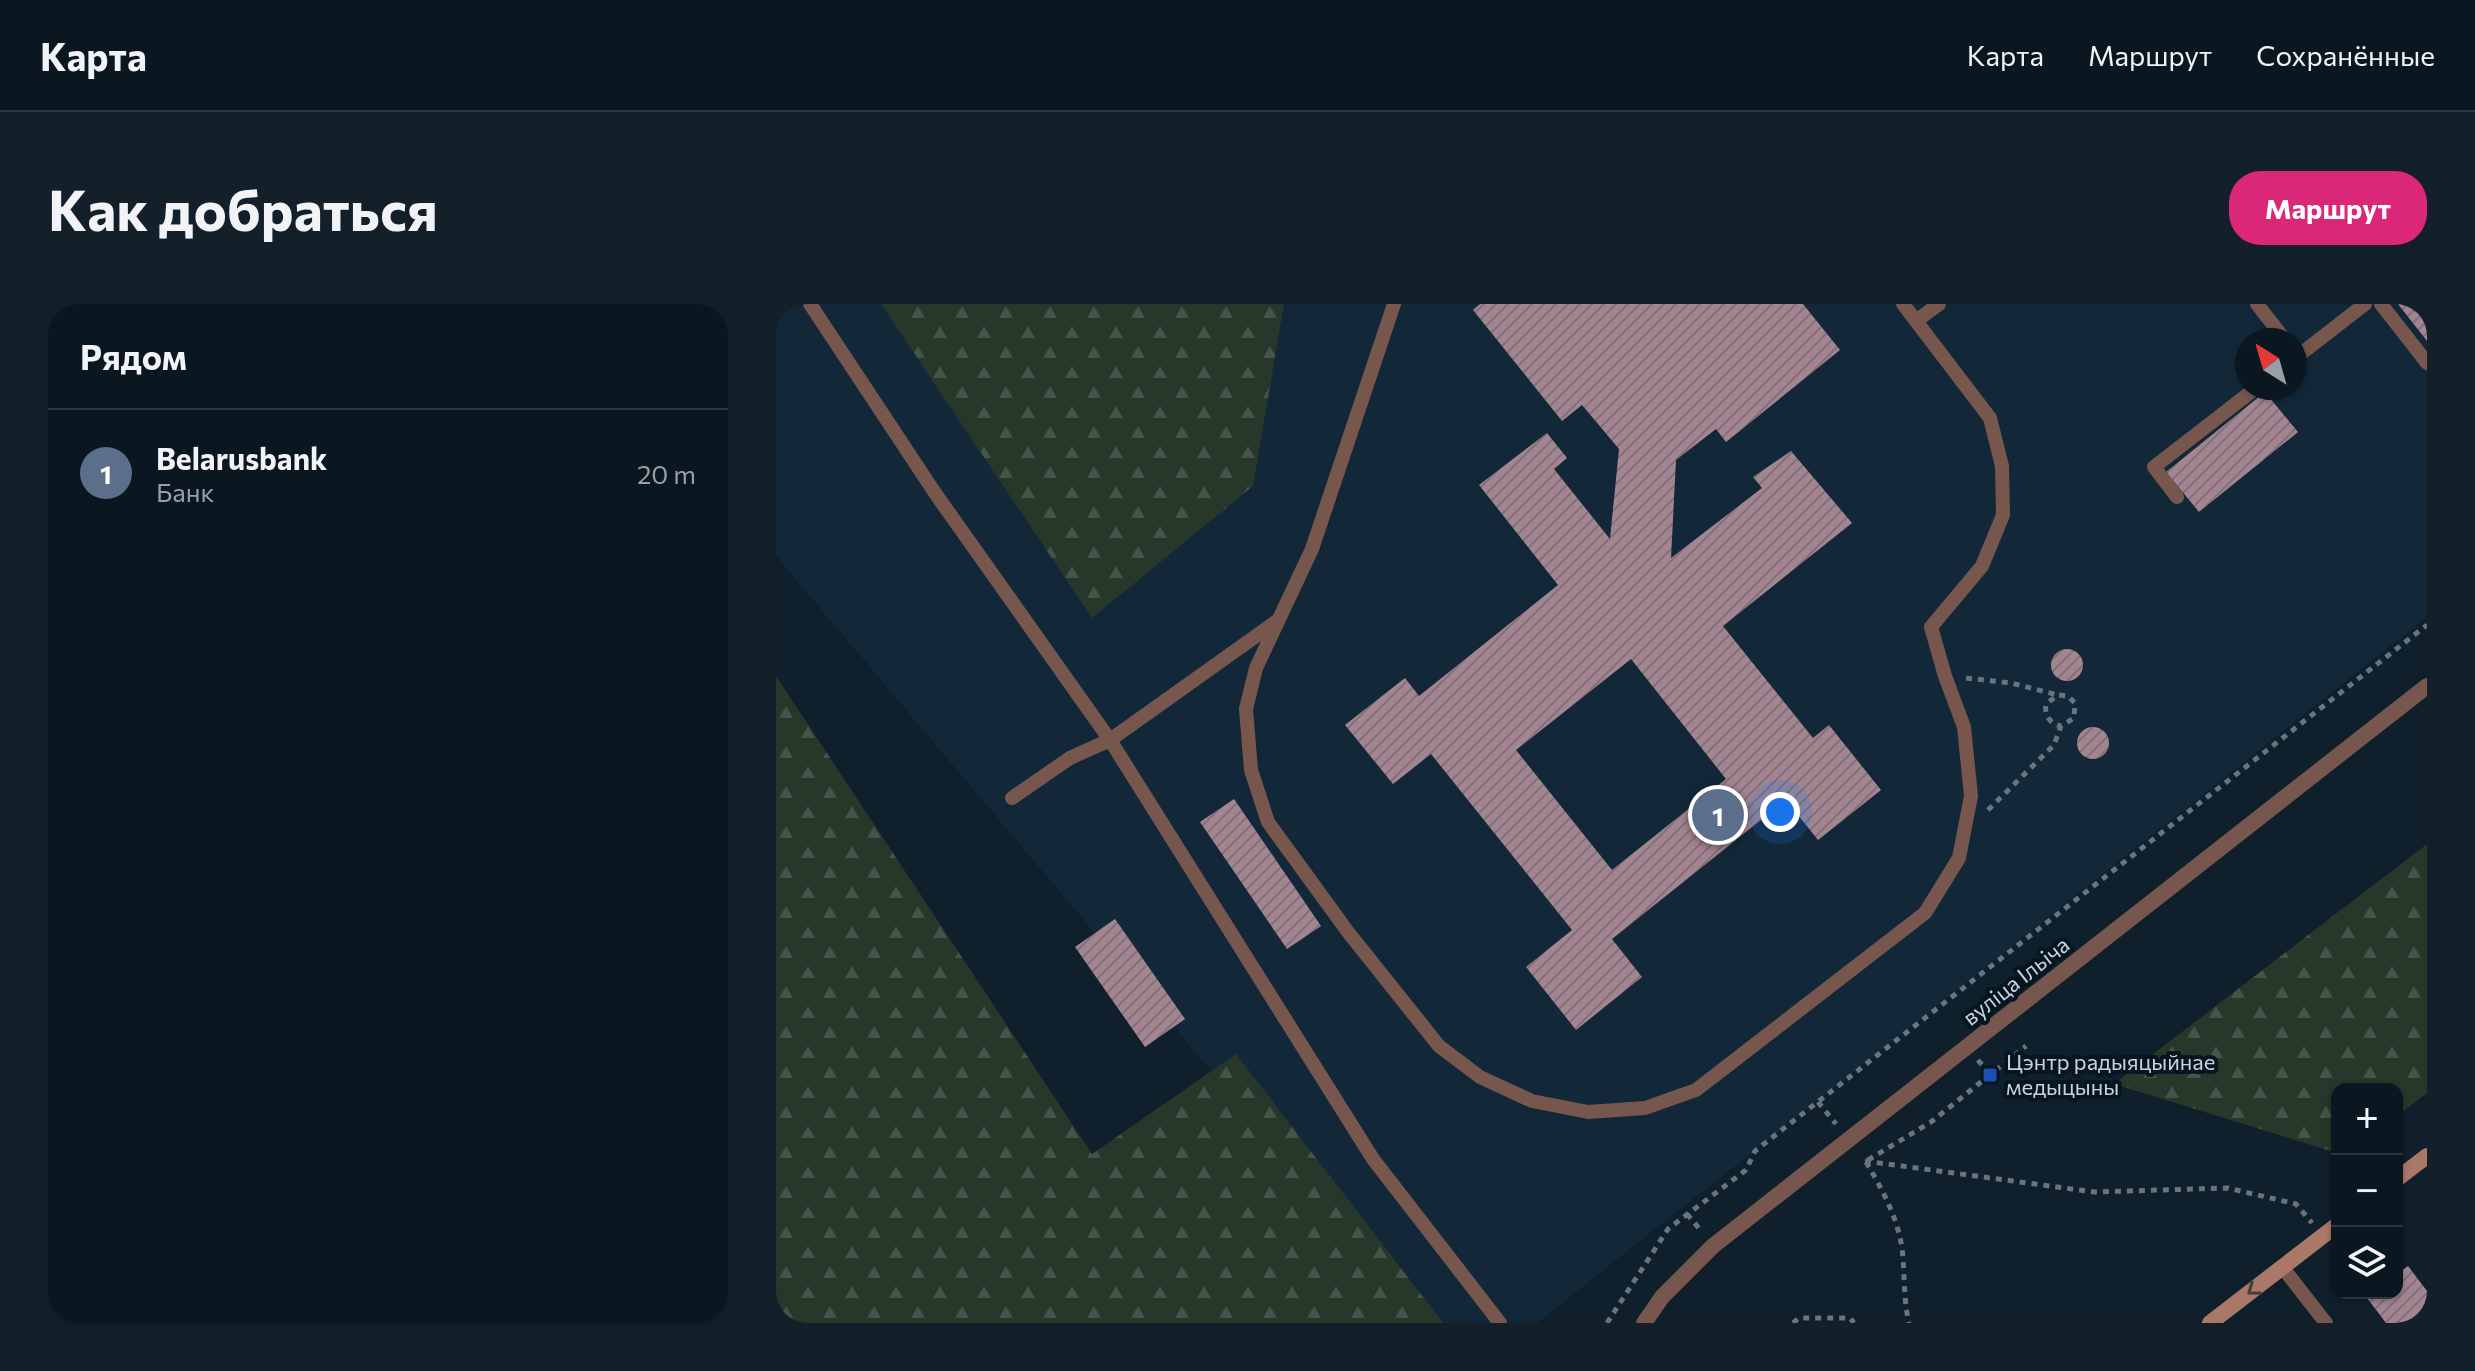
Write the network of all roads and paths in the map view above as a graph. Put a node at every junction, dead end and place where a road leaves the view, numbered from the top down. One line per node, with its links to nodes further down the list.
1 (810, 304): 20 (lane)
2 (1394, 304): 14 (lane)
3 (1903, 304): 8 (lane)
4 (1939, 304): 8 (lane)
5 (2257, 304): 9 (lane)
6 (2365, 304): 10 (lane)
7 (2381, 304): 11 (lane)
8 (1916, 321): 16 (lane)
9 (2276, 328)
10 (2307, 347)
11 (2427, 363)
12 (2241, 400): 13 (lane)
13 (2177, 497)
14 (1277, 621): 20 (lane); 22 (lane)
15 (2427, 625): 24 (path)
16 (1945, 676): 18 (path); 22 (lane)
17 (2427, 686): 34 (street, вуліца Ільіча)
18 (2058, 695): 19 (path); 19 (path)
19 (2061, 726): 22 (path)
20 (1110, 740): 21 (lane); 32 (lane)
21 (1012, 798)
22 (1965, 833)
23 (2026, 1046): 27 (path)
24 (1818, 1102): 25 (path); 33 (path)
25 (1836, 1124)
26 (2427, 1156): 28 (street)
27 (1865, 1161): 30 (path); 37 (path)
28 (2403, 1174)
29 (2334, 1227): 30 (street)
30 (2323, 1236): 31 (street)
31 (2283, 1268): 38 (street, one-way to 38); 39 (lane)
32 (1500, 1323)
33 (1607, 1323)
34 (1644, 1323)
35 (1793, 1323): 36 (path)
36 (1854, 1323)
37 (1909, 1323)
38 (2210, 1323)
39 (2326, 1323)

